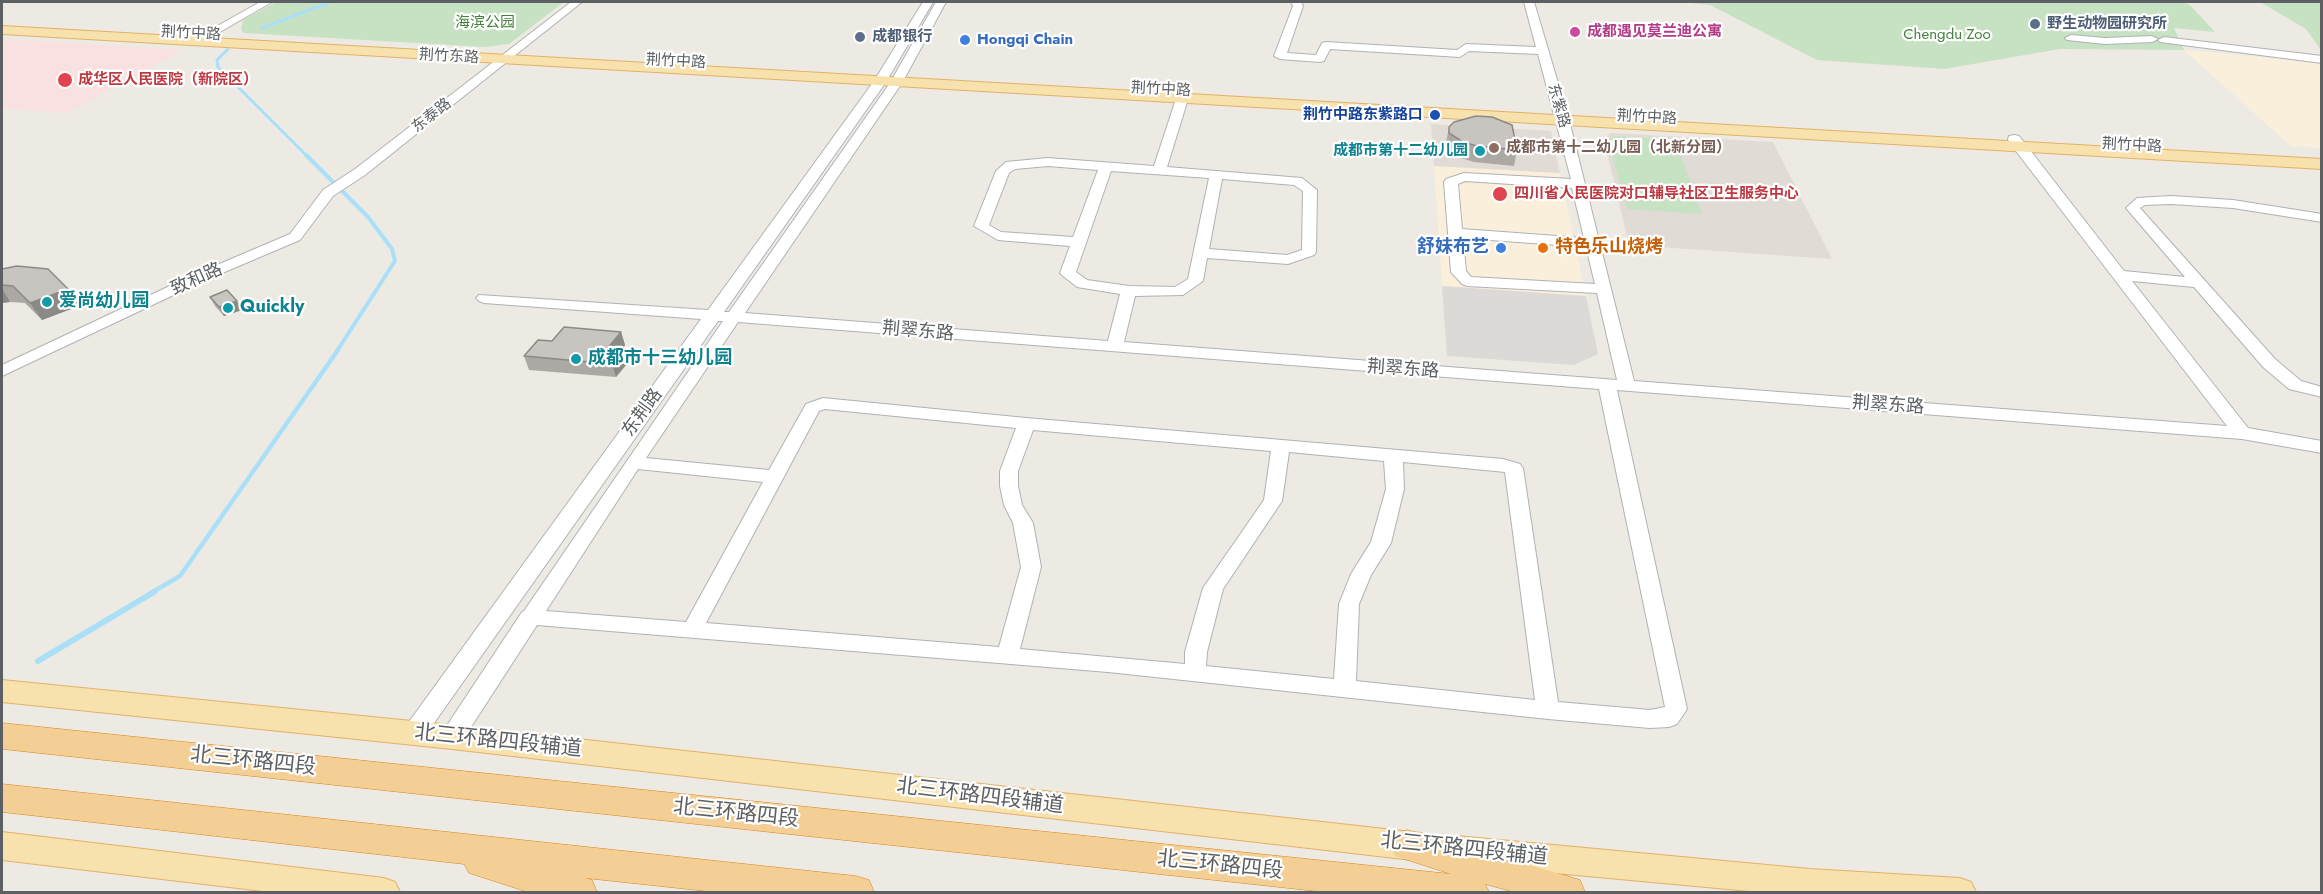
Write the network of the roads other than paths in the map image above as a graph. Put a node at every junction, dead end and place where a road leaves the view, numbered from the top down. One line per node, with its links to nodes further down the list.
1 (267, 2): 10 (street)
2 (577, 2): 12 (street, 东泰路)
3 (928, 2): 14 (street, 东荆路)
4 (941, 2): 14 (street, 东荆路)
5 (1296, 2): 11 (street)
6 (1528, 2): 11 (street, 东紫路)
7 (2, 23): 10 (main road, 荆竹中路)
8 (2, 30): 10 (main road, 荆竹东路)
9 (2070, 38): 13 (street)
10 (201, 39): 12 (main road, 荆竹东路)
11 (1542, 51): 16 (street, 东紫路)
12 (508, 56): 14 (main road, 荆竹东路); 26 (street, 东泰路)
13 (2322, 60)
14 (890, 79): 15 (main road, 荆竹中路); 16 (main road, 荆竹中路); 35 (street, 东荆路); 36 (street, 东荆路)
15 (1182, 99): 16 (main road, 荆竹中路); 21 (street)
16 (1562, 117): 17 (main road, 荆竹中路); 23 (street, 东紫路)
17 (2017, 143): 18 (main road, 荆竹中路); 19 (main road, 荆竹中路); 30 (street)
18 (2322, 157)
19 (2322, 164)
20 (1106, 166): 21 (street); 27 (street); 27 (street)
21 (1159, 171): 22 (street)
22 (1216, 175): 29 (street); 29 (street)
23 (1579, 184): 25 (street); 28 (street, 东紫路)
24 (2322, 218): 31 (street)
25 (1455, 233): 28 (street); 32 (street)
26 (295, 237): 38 (street, 致和路)
27 (1077, 242): 33 (street)
28 (1594, 243): 32 (street, 东紫路)
29 (1201, 253): 33 (street)
30 (2119, 275): 31 (street); 42 (street)
31 (2201, 283): 40 (street)
32 (1603, 289): 39 (street, 东紫路)
33 (1129, 291): 37 (street)
34 (484, 298): 35 (street, 荆翠东路)
35 (713, 316): 36 (street, 荆翠东路); 55 (street, 东荆路)
36 (732, 317): 37 (street, 荆翠东路); 46 (street, 东荆路)
37 (1114, 348): 39 (street, 荆翠东路)
38 (2, 371)
39 (1617, 386): 42 (street, 荆翠东路); 54 (street, 东紫路)
40 (2322, 392)
41 (1026, 424): 43 (street); 47 (street); 50 (street)
42 (2242, 433): 44 (street, 荆翠东路)
43 (1280, 446): 45 (street); 51 (street)
44 (2322, 447)
45 (1394, 456): 52 (street); 54 (street)
46 (633, 463): 47 (street); 48 (street, 东荆路)
47 (774, 477): 49 (street)
48 (529, 617): 49 (street, 东紫路); 57 (street, 东荆路)
49 (692, 630): 50 (street, 东紫路)
50 (1007, 656): 51 (street, 东紫路)
51 (1195, 673): 52 (street, 东紫路)
52 (1345, 687): 54 (street, 东紫路)
53 (2, 691): 55 (main road, 北三环路四段辅道)
54 (1548, 710)
55 (414, 732): 57 (main road, 北三环路四段辅道)
56 (2, 736): 65 (highway, 北三环路四段)
57 (452, 737): 60 (main road, 北三环路四段辅道)
58 (2, 798): 59 (highway)
59 (423, 844): 63 (highway); 64 (highway)
60 (1407, 845): 66 (highway); 67 (main road, 北三环路四段辅道)
61 (2, 846): 62 (main road)
62 (384, 892)
63 (579, 892)
64 (856, 892)
65 (1471, 892)
66 (1567, 892)
67 (1960, 892)

